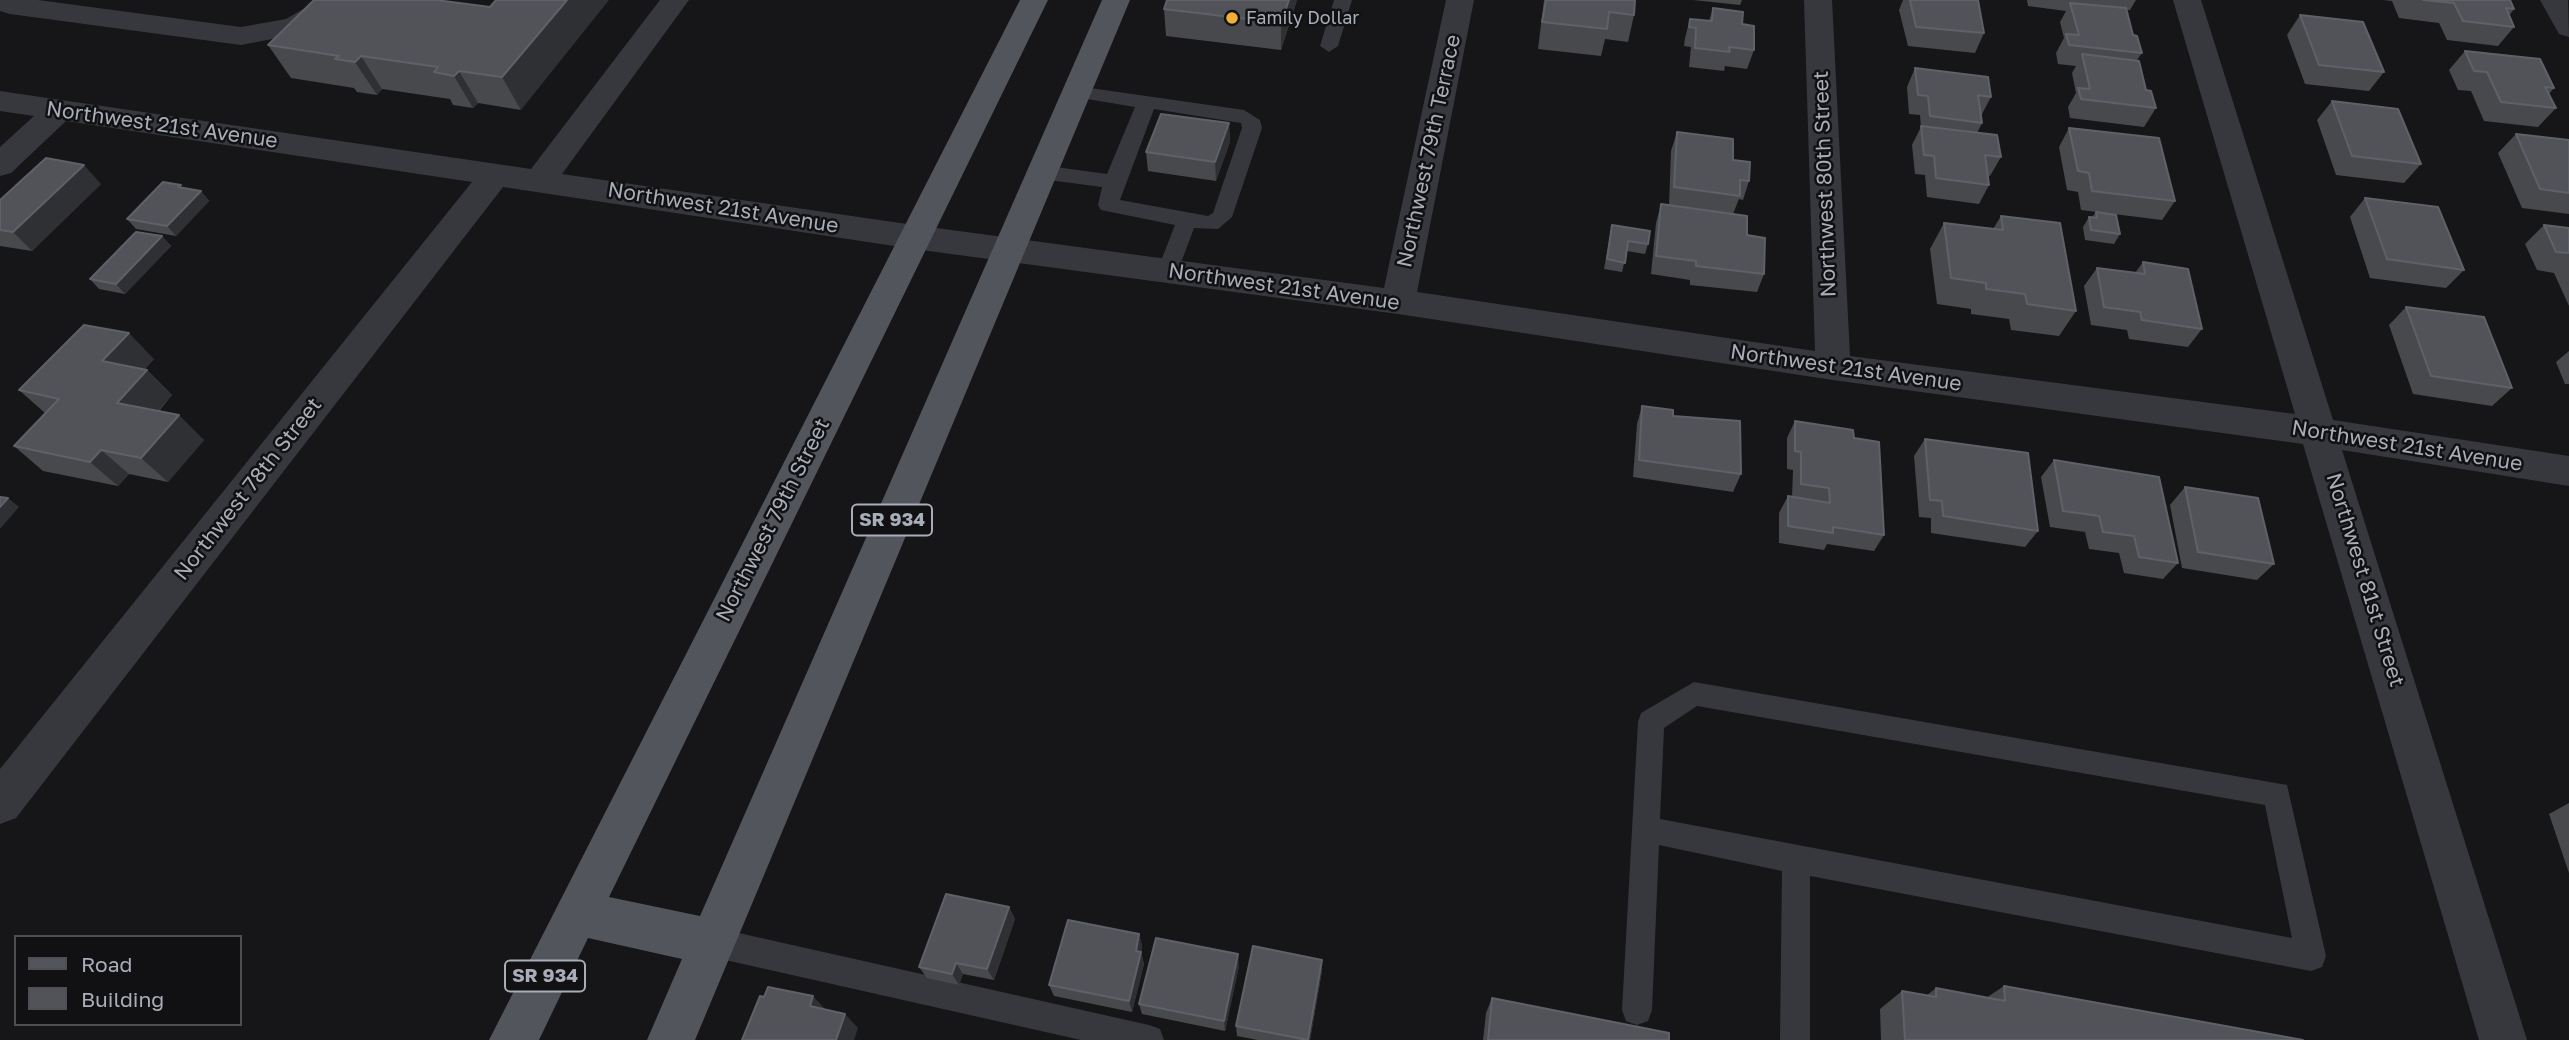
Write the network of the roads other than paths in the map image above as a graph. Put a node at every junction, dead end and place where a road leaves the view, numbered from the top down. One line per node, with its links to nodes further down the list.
1 (17, 0): 2 (street)
2 (340, 0)
3 (675, 0): 20 (street)
4 (1034, 0): 23 (main road, Northwest 79th Street / SR 934)
5 (1116, 0): 13 (main road, SR 934)
6 (1343, 0): 12 (lane)
7 (1460, 0): 26 (street, Northwest 79th Terrace)
8 (1818, 0): 27 (street, Northwest 80th Street)
9 (2187, 0): 28 (street, Northwest 81st Street)
10 (2554, 0): 11 (street)
11 (2569, 28)
12 (1329, 46)
13 (1076, 92): 15 (lane); 18 (main road, SR 934)
14 (0, 101): 16 (street, Northwest 21st Avenue)
15 (1147, 102): 21 (lane); 22 (lane)
16 (60, 109): 17 (street); 19 (street, Northwest 21st Avenue)
17 (0, 164)
18 (1041, 172): 21 (lane); 24 (main road, SR 934)
19 (496, 174): 20 (street, Northwest 21st Avenue); 30 (street, Northwest 78th Street)
20 (540, 180): 23 (street, Northwest 21st Avenue)
21 (1114, 182): 22 (lane)
22 (1187, 220): 25 (lane)
23 (914, 237): 24 (street, Northwest 21st Avenue); 33 (main road, Northwest 79th Street / SR 934)
24 (1007, 250): 25 (street, Northwest 21st Avenue); 34 (main road, SR 934)
25 (1168, 271): 26 (street, Northwest 21st Avenue)
26 (1398, 302): 27 (street, Northwest 21st Avenue)
27 (1833, 367): 28 (street, Northwest 21st Avenue)
28 (2320, 432): 29 (street, Northwest 21st Avenue); 40 (street, Northwest 81st Street)
29 (2569, 471)
30 (0, 803)
31 (1646, 829): 32 (lane); 32 (lane); 35 (lane)
32 (1796, 860): 39 (lane)
33 (576, 913): 34 (main road); 36 (main road, Northwest 79th Street / SR 934)
34 (712, 942): 37 (main road, SR 934); 38 (lane)
35 (1637, 1010)
36 (513, 1040)
37 (671, 1040)
38 (1149, 1040)
39 (1795, 1040)
40 (2503, 1040)

